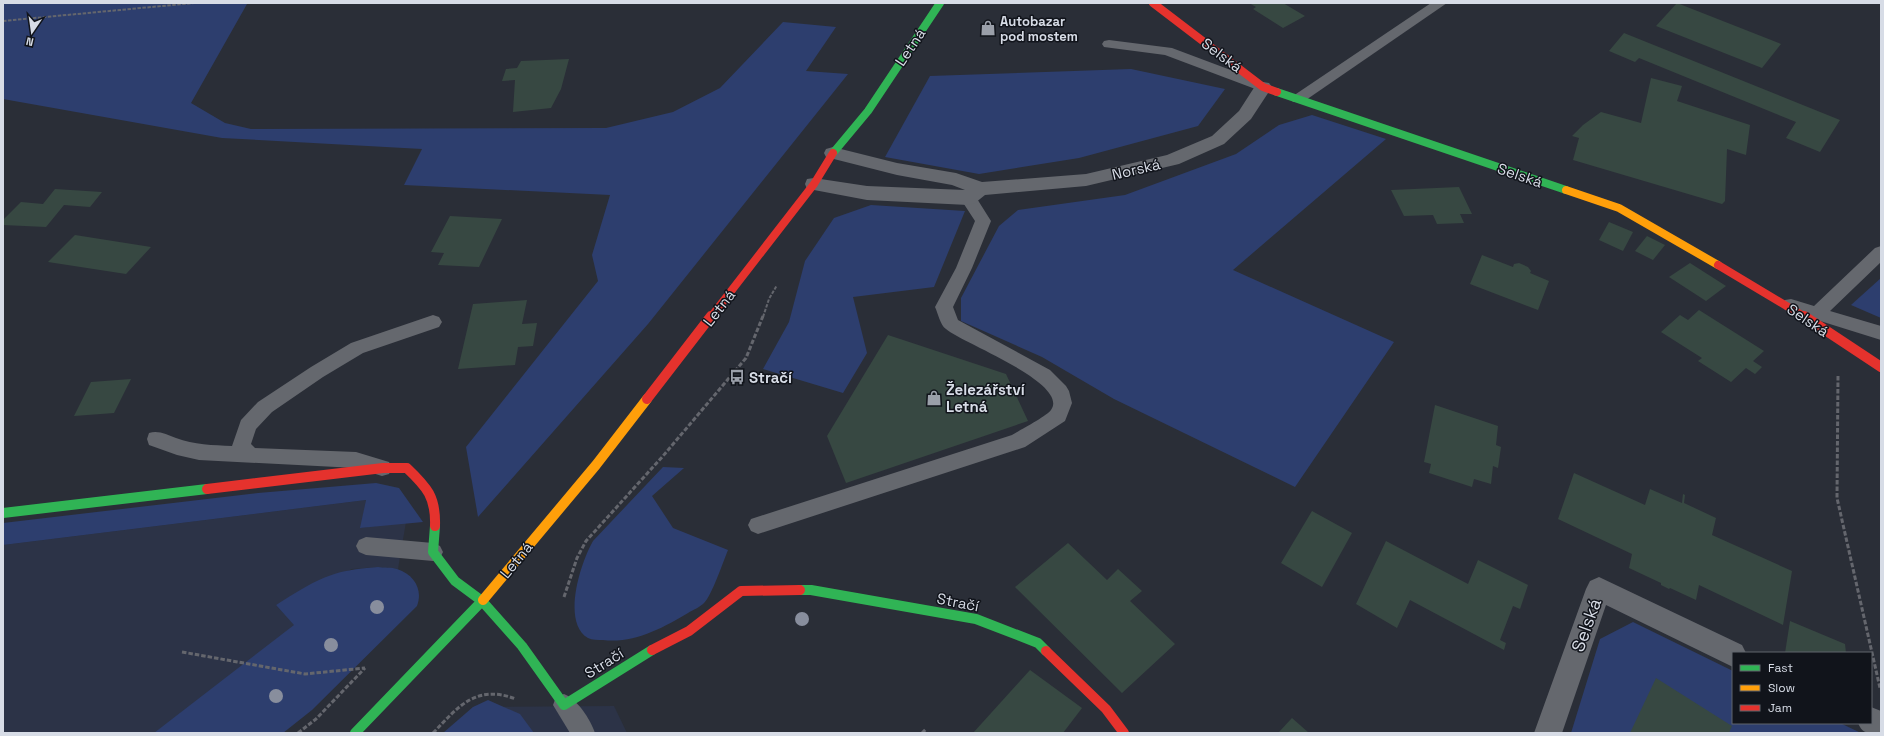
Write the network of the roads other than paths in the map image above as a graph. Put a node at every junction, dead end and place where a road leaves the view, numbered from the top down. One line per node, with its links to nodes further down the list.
1 (940, 3): 7 (street, Letná)
2 (1153, 3): 5 (street, Selská)
3 (1440, 3): 6 (lane)
4 (1109, 44): 5 (lane)
5 (1263, 87): 6 (street, Selská); 9 (street, Norská)
6 (1298, 99): 11 (street, Selská)
7 (833, 153): 8 (street, Letná); 9 (street, Norská)
8 (814, 184): 9 (street, Norská); 23 (street, Letná)
9 (974, 194): 20 (lane)
10 (1881, 252): 12 (lane)
11 (1782, 302): 12 (lane); 15 (street, Selská)
12 (1817, 313): 14 (lane)
13 (433, 322): 17 (lane)
14 (1881, 332)
15 (1881, 367)
16 (156, 438): 17 (lane)
17 (249, 454): 18 (lane)
18 (383, 468): 19 (street); 22 (street)
19 (3, 513)
20 (758, 525)
21 (366, 546): 22 (lane)
22 (433, 552): 23 (street)
23 (482, 602): 25 (street); 28 (street, Letná)
24 (1732, 654): 31 (street, Selská)
25 (564, 705): 29 (lane); 30 (street, Stračí)
26 (1872, 722): 27 (street)
27 (1881, 728)
28 (355, 733)
29 (584, 733)
30 (1124, 733)
31 (1548, 733)

